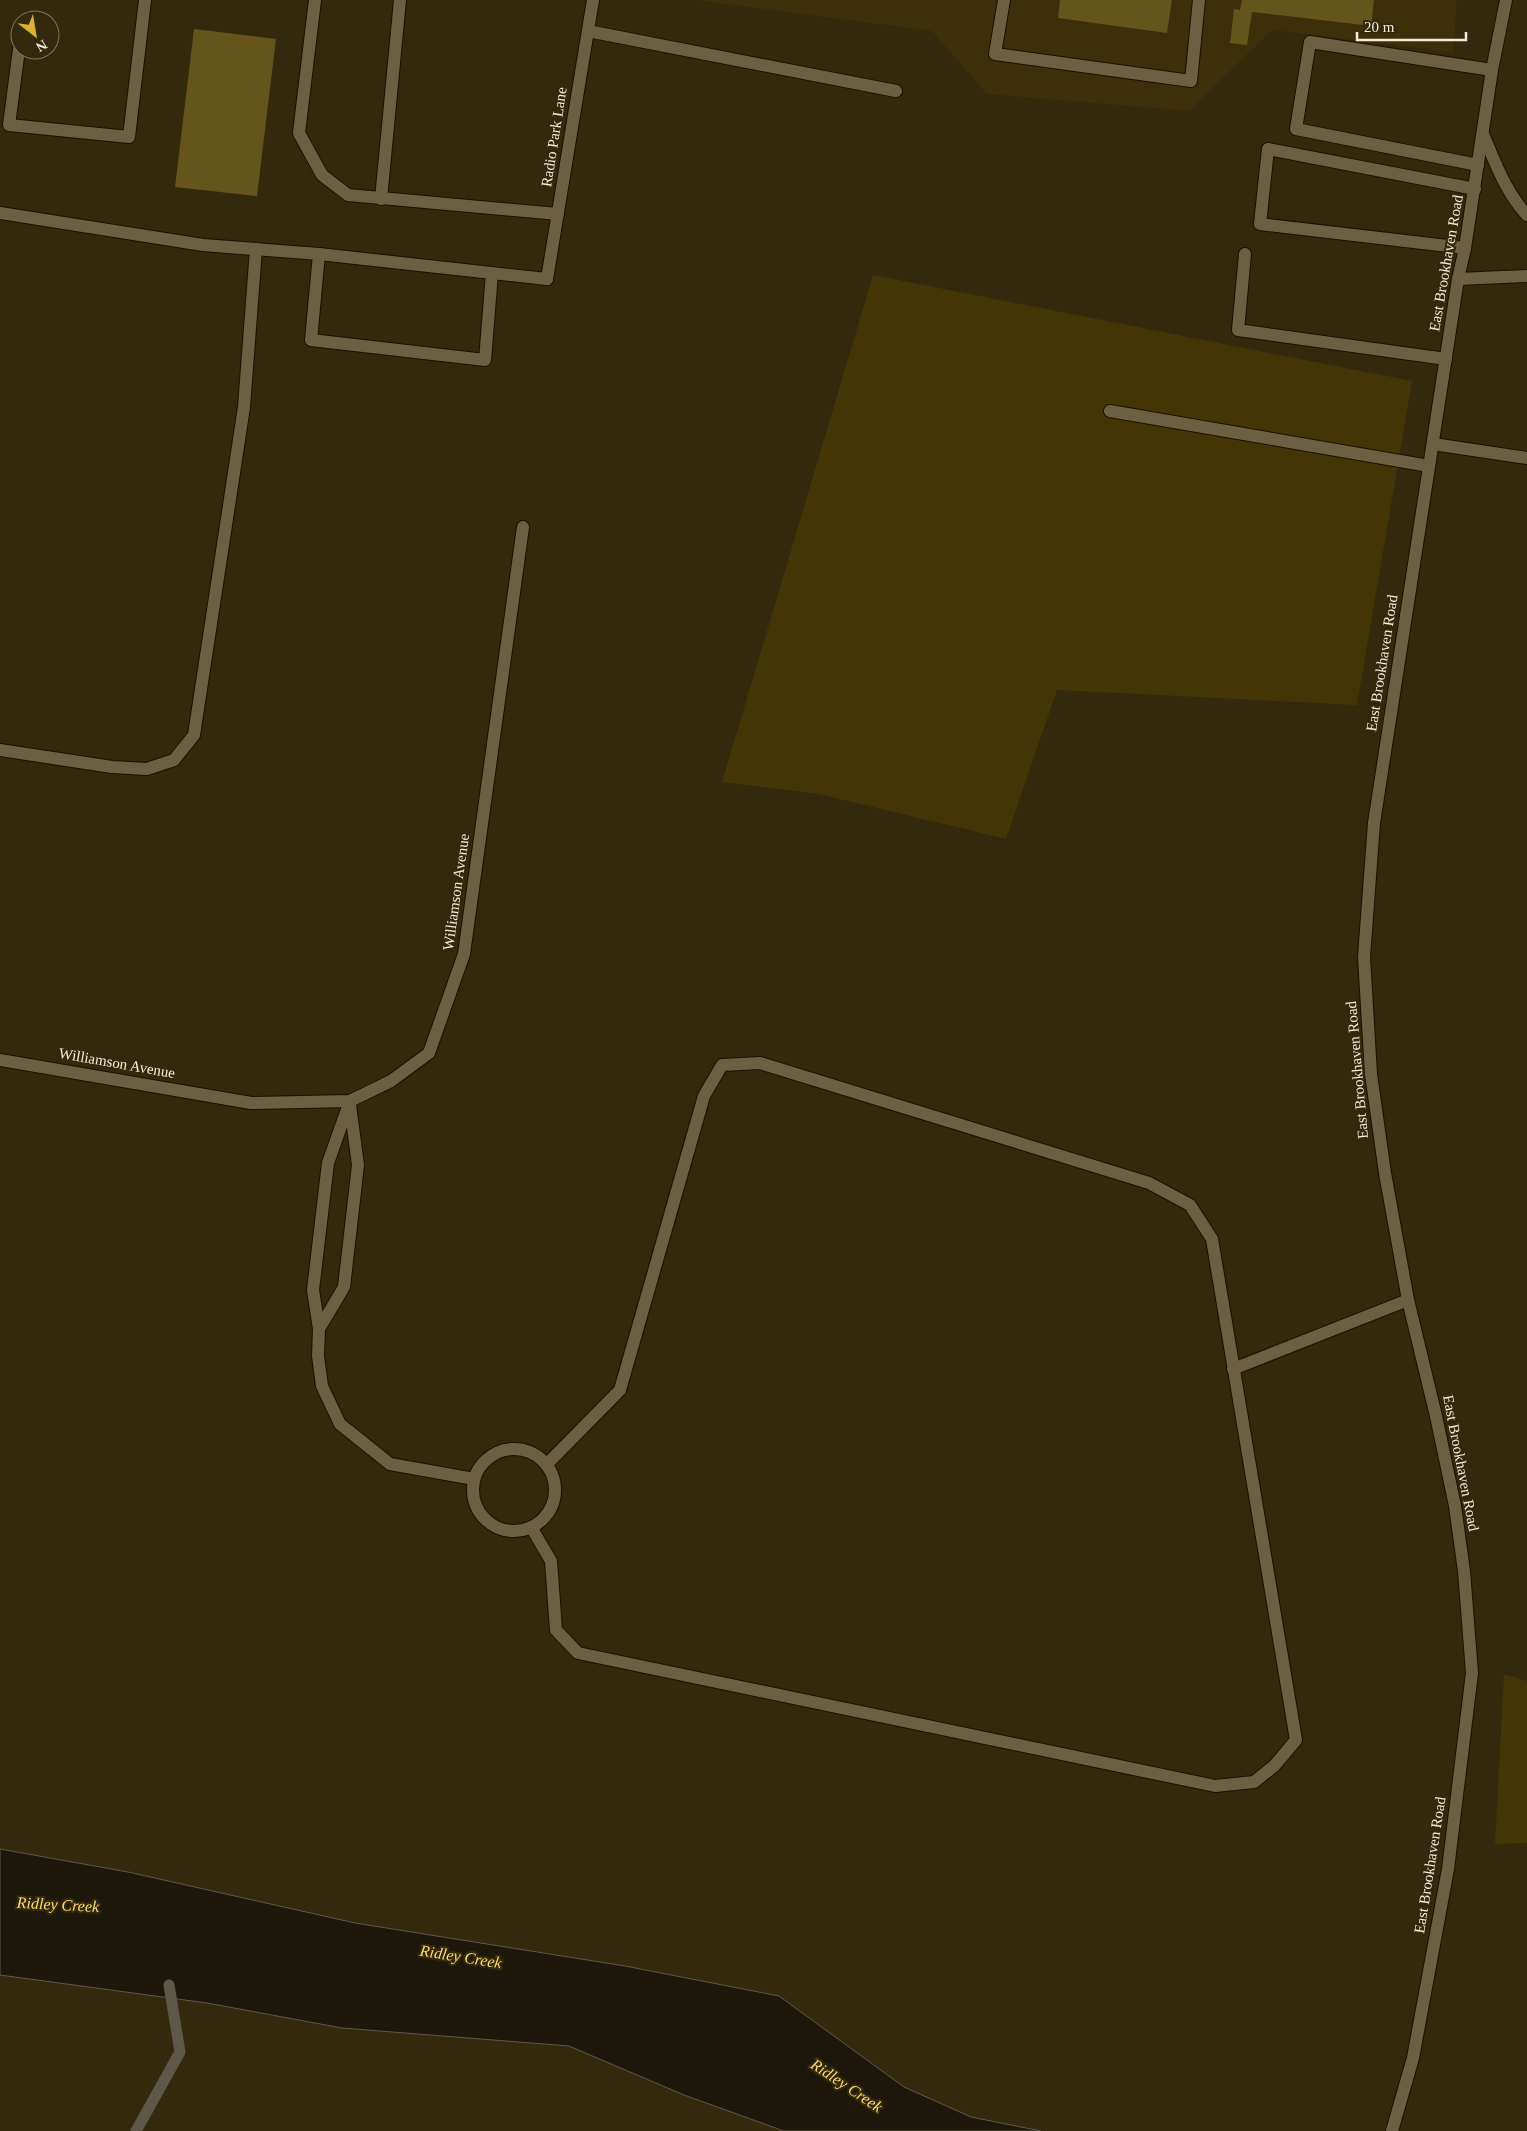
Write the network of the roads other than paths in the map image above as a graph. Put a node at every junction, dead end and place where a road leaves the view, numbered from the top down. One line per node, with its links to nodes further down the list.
1 (145, 0): 9 (street)
2 (315, 0): 15 (street)
3 (400, 0): 15 (street)
4 (593, 0): 8 (street, Radio Park Lane)
5 (1004, 0): 6 (street)
6 (1199, 0)
7 (1506, 0): 10 (street, East Brookhaven Road)
8 (588, 32): 11 (street); 17 (street, Radio Park Lane)
9 (18, 60)
10 (1492, 70): 12 (street, East Brookhaven Road); 13 (street)
11 (896, 91)
12 (1483, 134): 13 (street, East Brookhaven Road); 18 (street)
13 (1478, 165): 14 (street, East Brookhaven Road)
14 (1475, 189): 19 (street, East Brookhaven Road); 19 (street)
15 (381, 199): 17 (street)
16 (0, 212): 20 (street)
17 (558, 214): 23 (street, Radio Park Lane)
18 (1527, 215)
19 (1465, 248): 25 (street, East Brookhaven Road)
20 (256, 249): 21 (street); 32 (street)
21 (319, 254): 23 (street); 23 (street)
22 (1245, 254): 26 (street)
23 (492, 273)
24 (1527, 276): 25 (street)
25 (1458, 279): 26 (street, East Brookhaven Road)
26 (1446, 359): 28 (street, East Brookhaven Road)
27 (1110, 411): 30 (street)
28 (1433, 444): 29 (street); 30 (street, East Brookhaven Road)
29 (1527, 458)
30 (1429, 466): 35 (street, East Brookhaven Road)
31 (523, 527): 34 (street, Williamson Avenue)
32 (0, 750)
33 (0, 1060): 34 (street, Williamson Avenue)
34 (350, 1100): 36 (street); 36 (street)
35 (1408, 1300): 37 (street); 41 (street, East Brookhaven Road)
36 (319, 1329): 39 (street)
37 (1234, 1369): 38 (street); 40 (street)
38 (547, 1464): 39 (street); 40 (street)
39 (474, 1480): 40 (street)
40 (531, 1527)
41 (1392, 2131)

